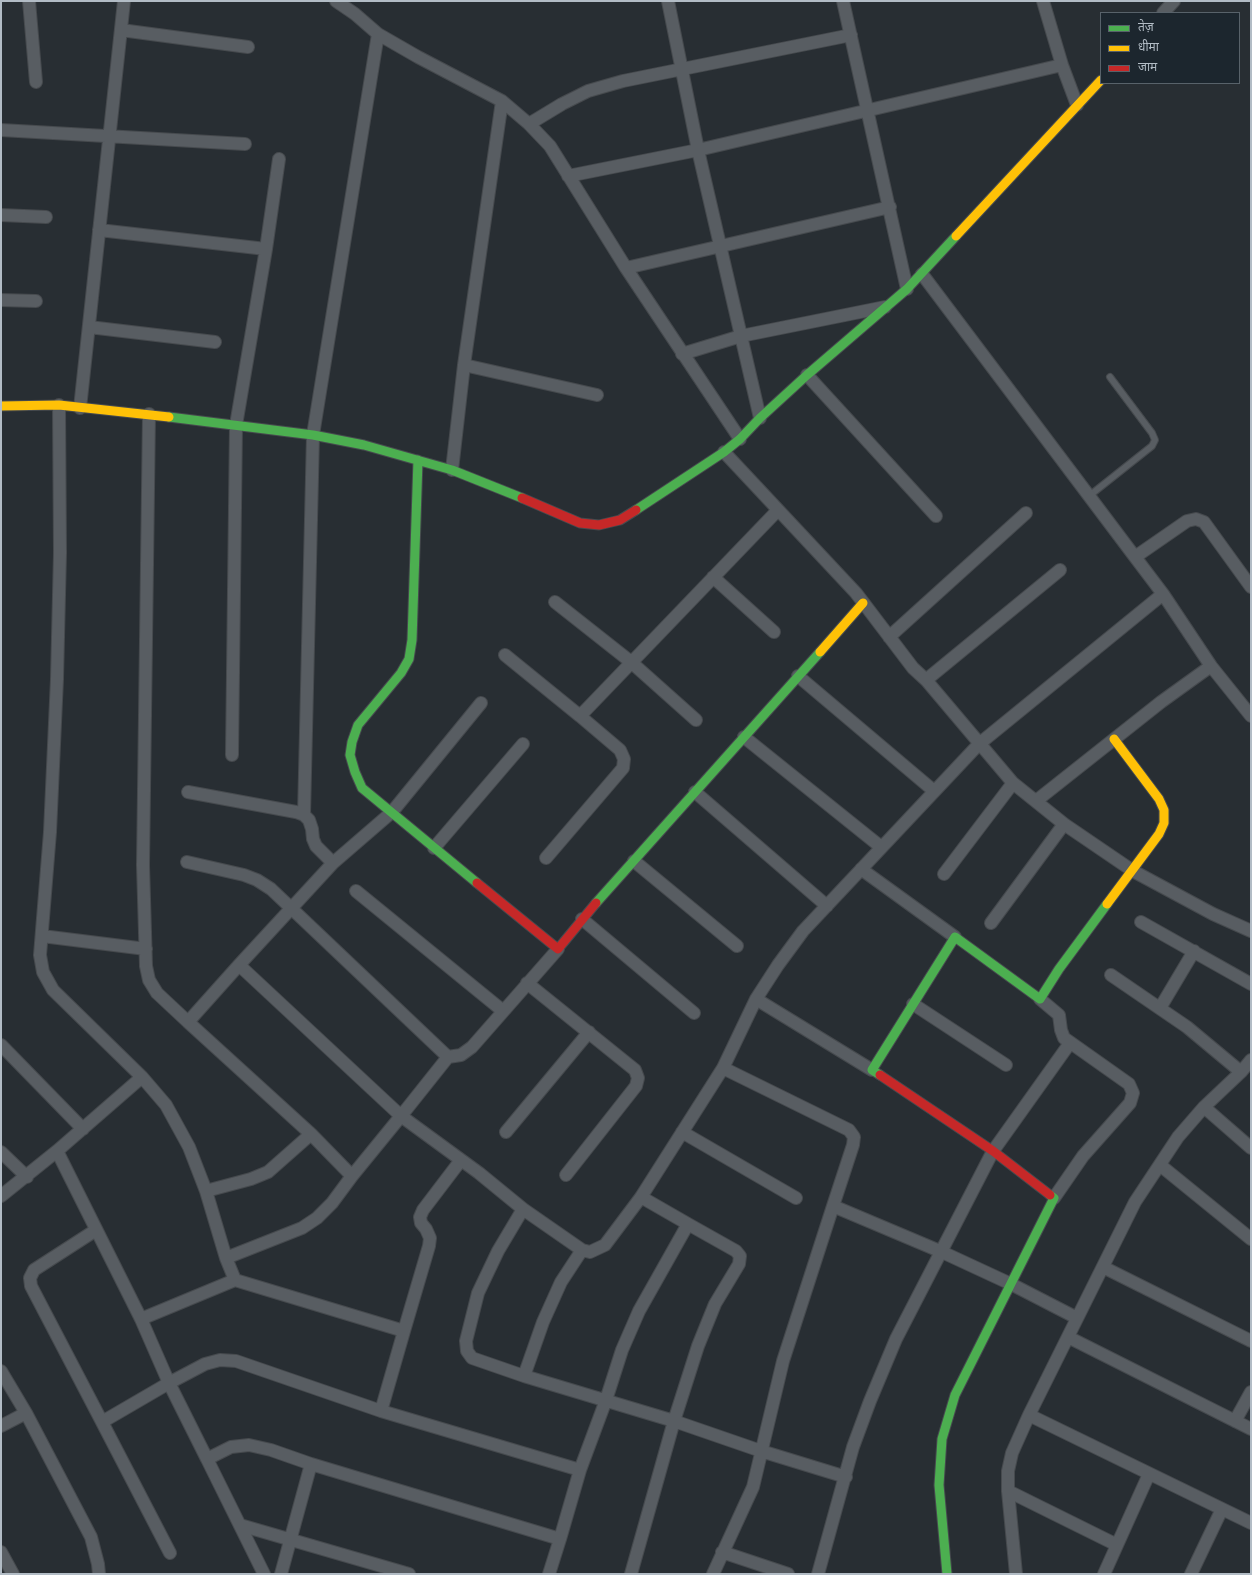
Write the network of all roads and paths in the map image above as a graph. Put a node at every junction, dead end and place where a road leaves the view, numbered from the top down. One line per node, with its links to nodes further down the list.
1 (29, 1): 16 (street)
2 (124, 1): 9 (street)
3 (336, 1): 10 (street)
4 (668, 1): 14 (street)
5 (843, 1): 11 (street)
6 (1043, 1): 13 (street)
7 (1174, 1): 8 (street)
8 (1164, 12)
9 (121, 30): 12 (street); 22 (street)
10 (378, 34): 17 (street); 53 (street)
11 (851, 35): 14 (street); 19 (street)
12 (248, 47)
13 (1062, 65): 18 (street); 19 (street)
14 (681, 68): 20 (street); 24 (street)
15 (1100, 81): 18 (street)
16 (36, 82)
17 (502, 101): 20 (street); 43 (street)
18 (1077, 105): 34 (street)
19 (868, 110): 24 (street); 27 (street)
20 (530, 124): 26 (street)
21 (1, 130): 22 (street)
22 (109, 135): 23 (street); 30 (street)
23 (245, 144)
24 (698, 150): 26 (street); 31 (street)
25 (279, 159): 32 (street)
26 (568, 176): 33 (street)
27 (890, 208): 31 (street); 35 (street)
28 (1, 215): 29 (street)
29 (46, 218)
30 (99, 230): 32 (street); 39 (street)
31 (720, 247): 33 (street); 40 (street)
32 (266, 248): 52 (street)
33 (626, 268): 42 (street)
34 (922, 274): 35 (street); 58 (street)
35 (907, 288): 38 (street)
36 (1, 300): 37 (street)
37 (36, 301)
38 (886, 306): 40 (street); 44 (street)
39 (89, 326): 41 (street); 49 (street)
40 (741, 336): 42 (street); 51 (street)
41 (215, 342)
42 (682, 354): 54 (street)
43 (464, 365): 46 (street); 57 (street)
44 (807, 375): 51 (street); 61 (street)
45 (1110, 377): 58 (lane)
46 (597, 395)
47 (59, 405): 48 (street); 49 (street); 109 (street)
48 (1, 406)
49 (80, 408): 50 (street)
50 (150, 414): 52 (street); 112 (street)
51 (760, 418): 54 (street)
52 (236, 426): 53 (street); 84 (street)
53 (313, 435): 56 (street); 91 (street)
54 (740, 439): 55 (street)
55 (724, 452): 57 (street); 59 (street)
56 (418, 460): 57 (street); 90 (street)
57 (452, 470)
58 (1089, 496): 62 (street)
59 (778, 510): 64 (street); 68 (street)
60 (1026, 513): 70 (street)
61 (936, 516)
62 (1135, 557): 65 (street); 66 (street)
63 (1060, 570): 75 (street)
64 (713, 577): 69 (street); 72 (street)
65 (1251, 587)
66 (1163, 594): 73 (street); 83 (street)
67 (556, 602): 72 (street)
68 (863, 603): 70 (street); 74 (street)
69 (774, 632)
70 (889, 637): 75 (street)
71 (505, 655): 77 (street)
72 (631, 662): 77 (street); 79 (street)
73 (1211, 666): 78 (street); 81 (street)
74 (798, 676): 80 (street); 86 (street)
75 (926, 680): 83 (street)
76 (481, 703): 90 (street)
77 (580, 716): 95 (street)
78 (1251, 716)
79 (696, 720)
80 (744, 737): 88 (street); 93 (street)
81 (1114, 739): 89 (street); 100 (street)
82 (523, 744): 94 (street)
83 (978, 744): 85 (street); 86 (street)
84 (232, 755)
85 (1012, 783): 89 (street); 101 (street)
86 (934, 791): 93 (street)
87 (188, 792): 91 (street)
88 (695, 792): 96 (street); 103 (street)
89 (1036, 801): 92 (street)
90 (392, 812): 94 (street); 98 (street)
91 (304, 815): 98 (street)
92 (1064, 824): 100 (street); 107 (street)
93 (881, 847): 99 (street)
94 (434, 848): 113 (street)
95 (546, 858)
96 (634, 861): 105 (street); 111 (street)
97 (187, 862): 104 (street)
98 (334, 863): 104 (street)
99 (861, 869): 103 (street); 110 (street)
100 (1133, 871): 108 (street); 120 (street)
101 (944, 874)
102 (356, 891): 123 (street)
103 (827, 906): 119 (street)
104 (292, 907): 115 (street); 129 (street)
105 (582, 919): 113 (street); 124 (street)
106 (1141, 922): 114 (street)
107 (991, 923)
108 (1251, 931)
109 (42, 936): 112 (street); 135 (street)
110 (955, 937): 120 (street); 121 (street)
111 (737, 946)
112 (146, 949): 125 (street)
113 (558, 949): 117 (street)
114 (1194, 951): 118 (street); 122 (street)
115 (239, 965): 125 (street); 137 (street)
116 (1111, 975): 122 (street)
117 (527, 983): 123 (street); 126 (street)
118 (1251, 984)
119 (756, 999): 132 (street); 133 (street)
120 (1040, 999): 127 (street)
121 (913, 1004): 131 (street); 133 (street)
122 (1160, 1008): 134 (street)
123 (503, 1011): 129 (street)
124 (694, 1013)
125 (188, 1022): 141 (street)
126 (589, 1032): 139 (street); 148 (street)
127 (1070, 1043): 144 (street); 155 (street)
128 (1, 1045): 138 (street)
129 (448, 1058): 137 (street)
130 (1251, 1060): 134 (street)
131 (1006, 1065)
132 (723, 1068): 140 (street); 156 (street)
133 (872, 1070): 144 (street)
134 (1241, 1072): 136 (street)
135 (142, 1077): 138 (street); 151 (street)
136 (1204, 1107): 142 (street); 147 (street)
137 (401, 1116): 146 (street); 149 (street)
138 (83, 1129): 143 (street)
139 (506, 1132)
140 (682, 1132): 153 (street); 154 (street)
141 (311, 1134): 149 (street); 151 (street)
142 (1251, 1148)
143 (57, 1151): 150 (street); 159 (street)
144 (993, 1151): 155 (street); 162 (street)
145 (1, 1152): 150 (street)
146 (461, 1160): 157 (street); 169 (street)
147 (1160, 1165): 160 (street); 164 (street)
148 (566, 1175)
149 (352, 1176): 163 (street)
150 (27, 1177): 152 (street)
151 (206, 1192): 163 (street)
152 (1, 1196)
153 (641, 1197): 158 (street); 161 (street)
154 (796, 1198)
155 (1054, 1198): 166 (street)
156 (833, 1206): 162 (street); 185 (street)
157 (523, 1209): 161 (street); 173 (street)
158 (688, 1224): 176 (street); 180 (street)
159 (96, 1230): 168 (street); 181 (street)
160 (1251, 1240)
161 (582, 1250): 173 (street)
162 (942, 1252): 166 (street); 190 (street)
163 (226, 1258): 165 (street)
164 (1103, 1267): 167 (street); 171 (street)
165 (235, 1280): 168 (street); 169 (street)
166 (1011, 1284): 167 (street); 211 (street)
167 (1077, 1318): 170 (street)
168 (141, 1319): 174 (street)
169 (404, 1331): 177 (street)
170 (1068, 1337): 179 (street); 182 (street)
171 (1251, 1341)
172 (1, 1371): 178 (street)
173 (524, 1376): 176 (street)
174 (169, 1383): 177 (street); 181 (street); 186 (street)
175 (1251, 1392): 182 (street)
176 (606, 1400): 180 (street); 188 (street)
177 (381, 1411): 188 (street)
178 (26, 1413): 183 (street); 202 (street)
179 (1029, 1415): 189 (street); 191 (street)
180 (674, 1421): 185 (street); 207 (street)
181 (102, 1422): 200 (street)
182 (1235, 1422): 184 (street)
183 (1, 1426)
184 (1251, 1429)
185 (761, 1451): 190 (street); 199 (street)
186 (207, 1459): 187 (street); 194 (street)
187 (312, 1464): 195 (street); 196 (street)
188 (580, 1470): 196 (street)
189 (1149, 1474): 192 (street); 197 (street)
190 (846, 1477): 210 (street)
191 (1008, 1492): 197 (street); 212 (street)
192 (1222, 1509): 193 (street); 214 (street)
193 (1251, 1523)
194 (240, 1525): 195 (street); 203 (street)
195 (291, 1539): 204 (street); 205 (street)
196 (560, 1539): 206 (street)
197 (1117, 1545): 213 (street)
198 (1, 1552): 201 (street)
199 (722, 1552): 208 (street); 209 (street)
200 (170, 1553)
201 (13, 1574)
202 (99, 1574)
203 (264, 1574)
204 (281, 1574)
205 (409, 1574)
206 (549, 1574)
207 (631, 1574)
208 (712, 1574)
209 (788, 1574)
210 (818, 1574)
211 (947, 1574)
212 (1016, 1574)
213 (1104, 1574)
214 (1192, 1574)

